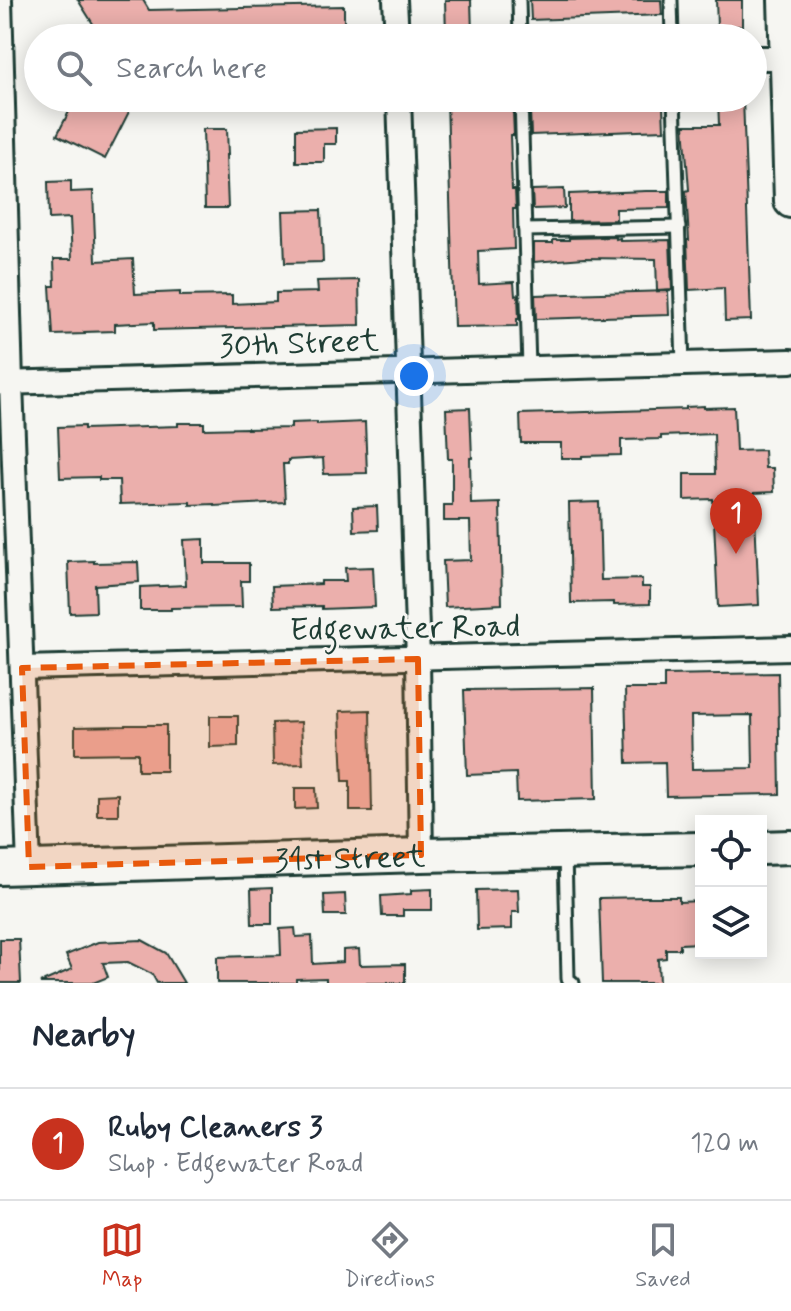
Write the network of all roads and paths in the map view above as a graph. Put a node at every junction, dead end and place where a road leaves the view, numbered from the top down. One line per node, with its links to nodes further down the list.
1 (0, 0): 17 (street)
2 (395, 0): 6 (street)
3 (519, 0): 7 (lane)
4 (671, 0): 8 (lane)
5 (785, 0): 10 (street)
6 (396, 24)
7 (520, 24)
8 (672, 24)
9 (767, 58): 10 (street)
10 (789, 58): 14 (street)
11 (399, 112): 21 (street)
12 (521, 112): 16 (lane)
13 (675, 112): 15 (lane)
14 (791, 201)
15 (679, 227): 16 (lane); 19 (lane)
16 (525, 230): 20 (lane)
17 (4, 259): 22 (street)
18 (791, 361): 19 (street, 30th Street)
19 (683, 364): 20 (street, 30th Street)
20 (529, 368): 21 (street, 30th Street)
21 (407, 371): 22 (street, 30th Street); 24 (street)
22 (5, 383): 25 (street)
23 (791, 648): 24 (street, Edgewater Road)
24 (418, 659): 25 (street, Edgewater Road); 30 (street)
25 (22, 668): 31 (street)
26 (791, 847): 27 (street)
27 (767, 848)
28 (695, 849): 29 (street, 31st Street)
29 (565, 853): 30 (street, 31st Street); 32 (lane)
30 (421, 855): 31 (street, 31st Street)
31 (14, 868)
32 (573, 983)

